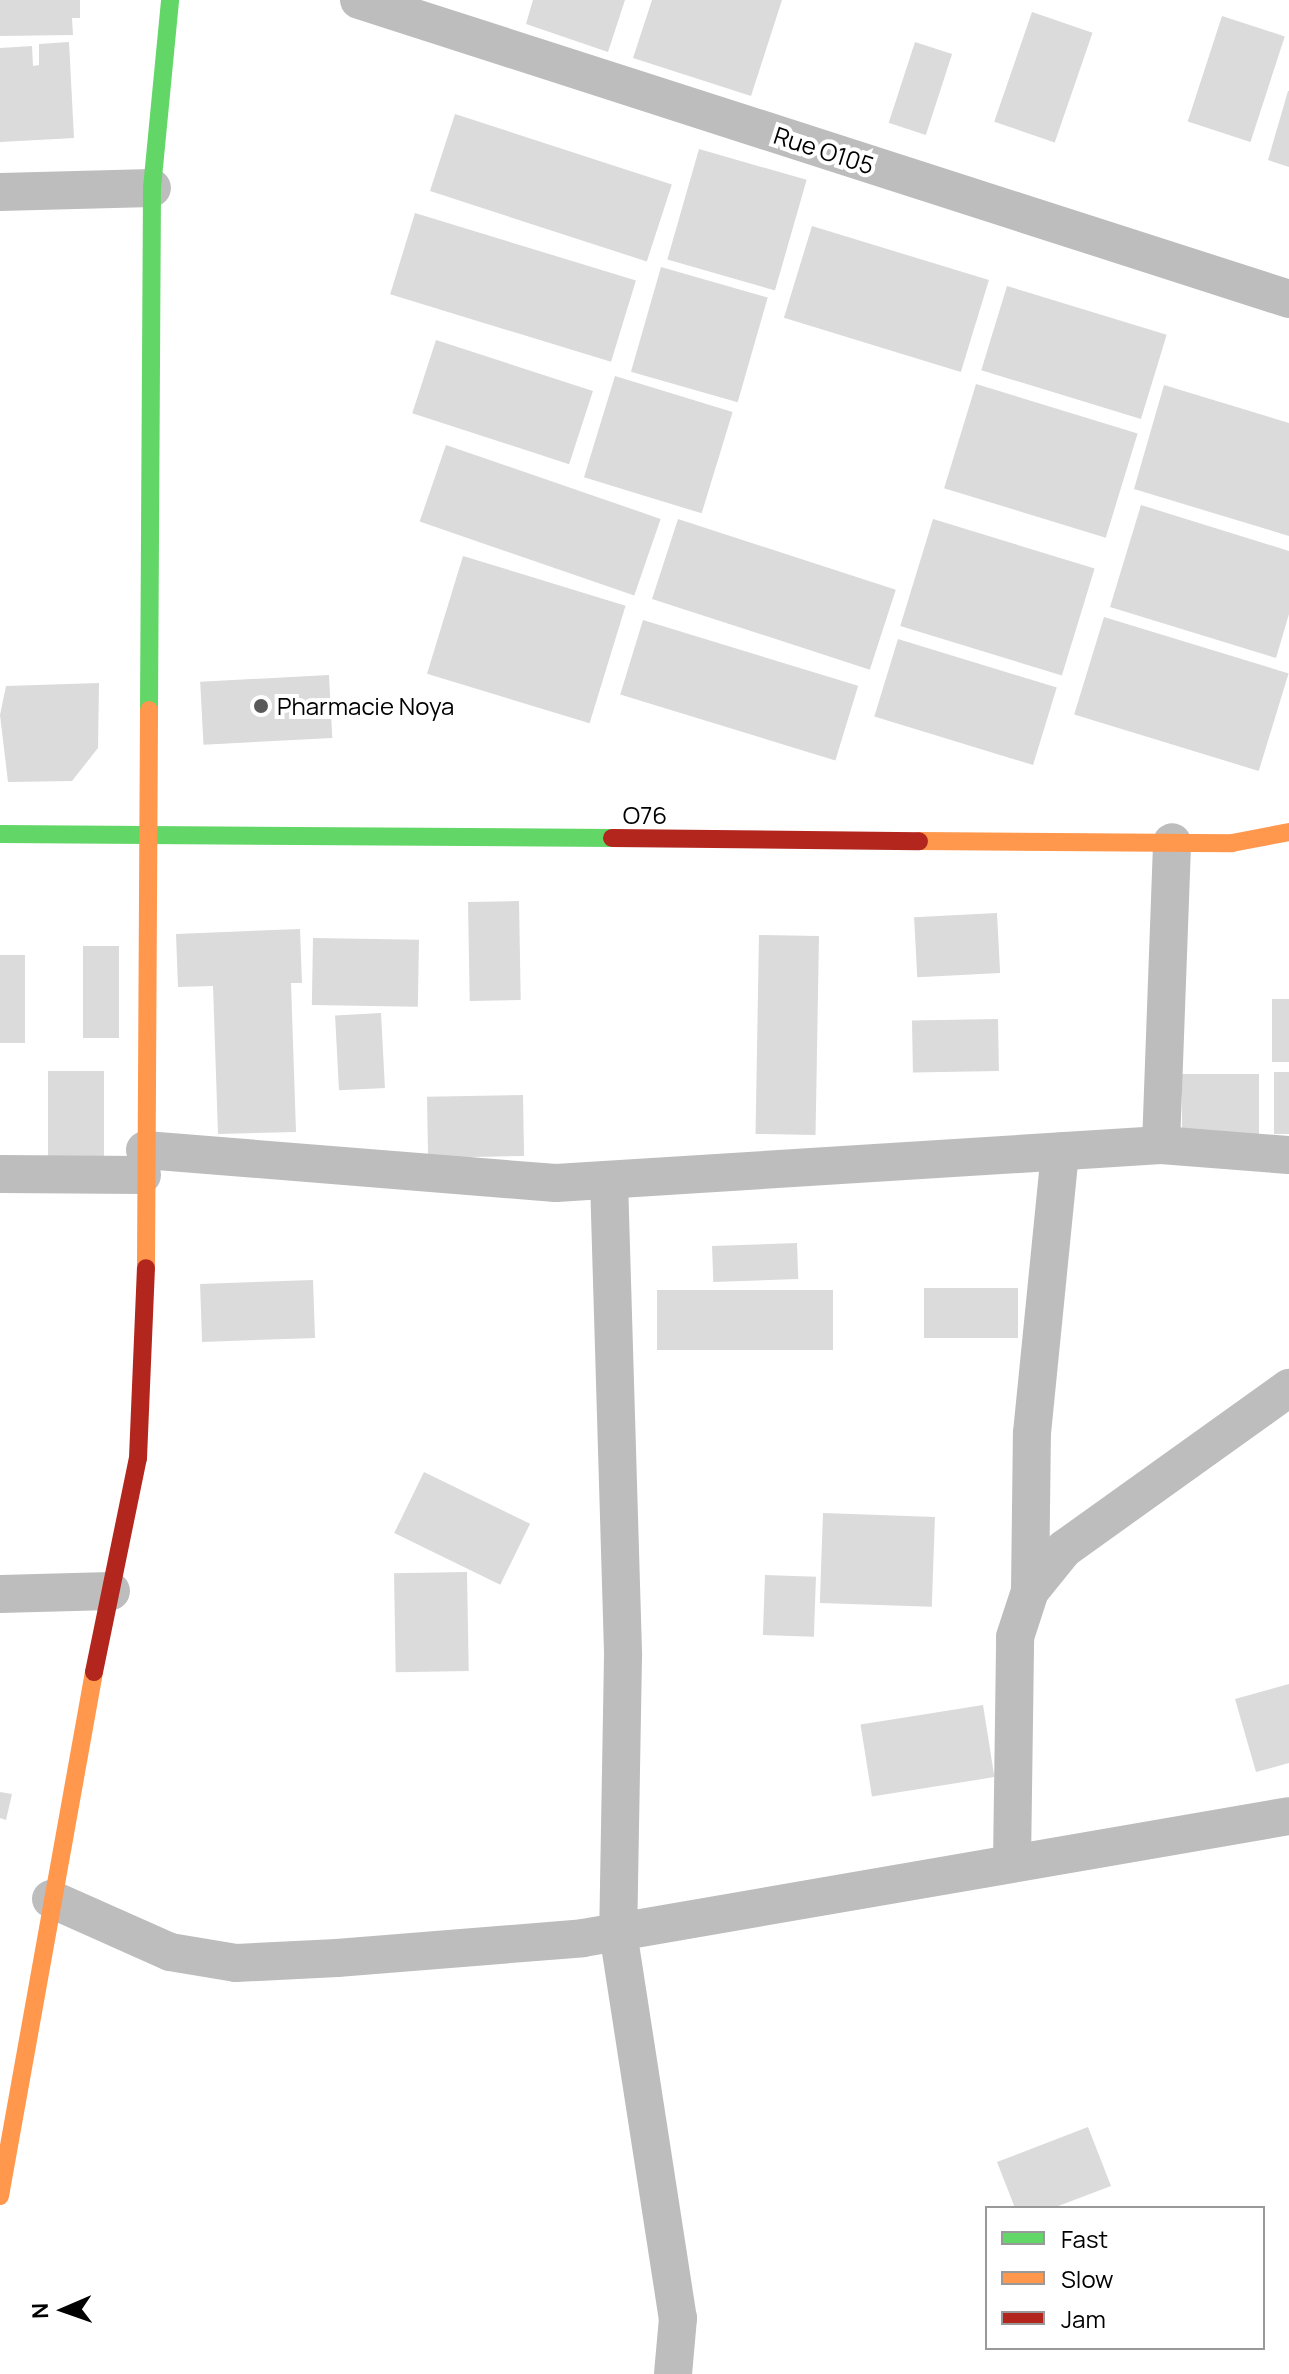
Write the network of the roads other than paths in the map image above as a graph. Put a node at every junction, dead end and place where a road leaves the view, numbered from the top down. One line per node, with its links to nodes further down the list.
1 (170, 0): 3 (street)
2 (359, 0): 5 (street, Rue O105)
3 (152, 188): 4 (street); 8 (street)
4 (0, 192)
5 (1289, 299)
6 (1289, 832): 9 (street, O76)
7 (0, 834): 8 (street, O76)
8 (153, 836): 9 (street, O76); 13 (street)
9 (1172, 842): 10 (street)
10 (1161, 1145): 11 (street); 12 (street)
11 (1060, 1151): 15 (street); 18 (street)
12 (1289, 1155)
13 (143, 1163): 14 (street); 15 (street); 17 (street)
14 (0, 1174)
15 (609, 1180): 23 (street)
16 (1289, 1388): 18 (street)
17 (111, 1591): 19 (street); 22 (street)
18 (1030, 1591): 21 (street)
19 (0, 1594)
20 (1289, 1816): 21 (street)
21 (1012, 1863): 23 (street)
22 (51, 1899): 23 (street); 24 (street)
23 (618, 1932): 25 (street)
24 (0, 2196)
25 (673, 2374)

